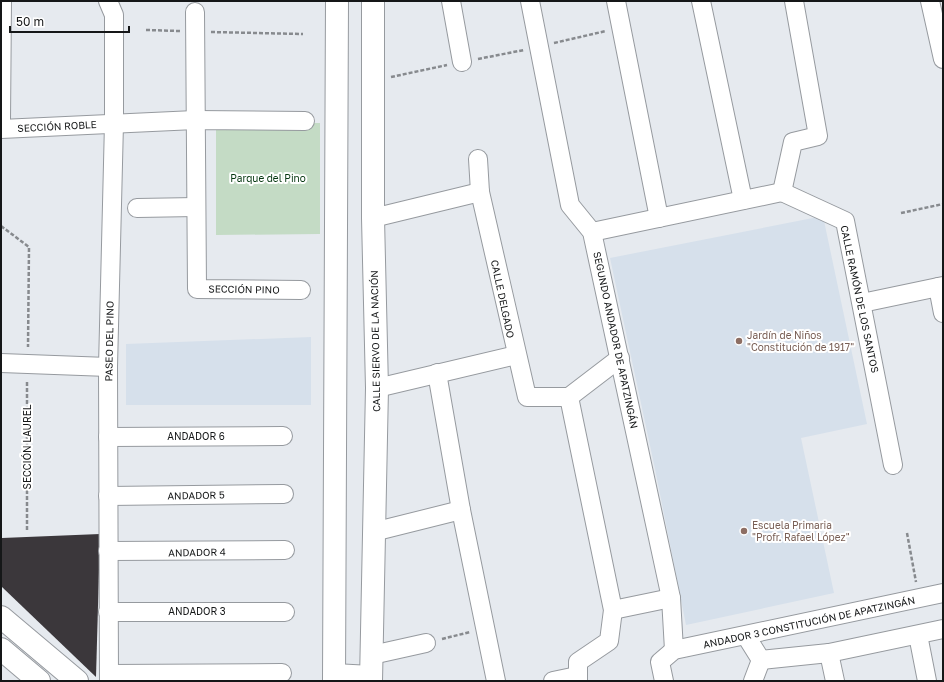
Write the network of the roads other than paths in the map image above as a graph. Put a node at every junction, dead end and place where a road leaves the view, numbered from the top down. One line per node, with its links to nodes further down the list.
1 (2, 1): 14 (street)
2 (108, 1): 17 (street, PASEO DEL PINO)
3 (337, 1): 64 (main road)
4 (373, 1): 25 (main road, CALLE SIERVO DE LA NACIÓN)
5 (451, 1): 13 (street)
6 (530, 1): 27 (street, SEGUNDO ANDADOR DE APATZINGÁN)
7 (616, 1): 26 (street)
8 (701, 1): 22 (street)
9 (794, 1): 21 (street)
10 (930, 1): 12 (street)
11 (195, 12): 15 (street, SECCIÓN PINO)
12 (943, 59)
13 (462, 62)
14 (1, 120)
15 (195, 120): 16 (street); 17 (street); 23 (street, SECCIÓN PINO)
16 (305, 121)
17 (114, 124): 18 (street, SECCIÓN ROBLE); 35 (street, PASEO DEL PINO)
18 (1, 128)
19 (478, 160): 20 (street, CALLE DELGADO)
20 (480, 192): 25 (street); 32 (street, CALLE DELGADO)
21 (782, 192): 22 (street); 30 (street, CALLE RAMÓN DE LOS SANTOS)
22 (743, 200): 26 (street)
23 (196, 207): 24 (street); 29 (street, SECCIÓN PINO)
24 (137, 208)
25 (373, 218): 37 (main road, CALLE SIERVO DE LA NACIÓN)
26 (659, 218): 27 (street)
27 (592, 232): 33 (street, SEGUNDO ANDADOR DE APATZINGÁN)
28 (940, 286): 30 (street); 31 (street)
29 (301, 290)
30 (862, 303): 41 (street, CALLE RAMÓN DE LOS SANTOS)
31 (943, 313)
32 (516, 355): 36 (street); 38 (street, CALLE DELGADO)
33 (620, 358): 38 (street); 49 (street, SEGUNDO ANDADOR DE APATZINGÁN)
34 (1, 363): 35 (street)
35 (108, 367): 40 (street, PASEO DEL PINO)
36 (437, 373): 37 (street); 44 (street)
37 (376, 388): 45 (main road, CALLE SIERVO DE LA NACIÓN)
38 (569, 397): 50 (street)
39 (284, 436): 40 (street, ANDADOR 6)
40 (108, 437): 43 (street, PASEO DEL PINO)
41 (893, 465)
42 (284, 494): 43 (street, ANDADOR 5)
43 (108, 496): 47 (street, PASEO DEL PINO)
44 (461, 510): 45 (street); 69 (street)
45 (373, 532): 62 (main road, CALLE SIERVO DE LA NACIÓN)
46 (285, 550): 47 (street, ANDADOR 4)
47 (108, 551): 51 (street, PASEO DEL PINO)
48 (943, 593): 56 (street, ANDADOR 3 CONSTITUCIÓN DE APATZINGÁN)
49 (671, 598): 50 (street); 59 (street, SEGUNDO ANDADOR DE APATZINGÁN)
50 (613, 610): 66 (street)
51 (108, 612): 52 (street, ANDADOR 3); 65 (street, PASEO DEL PINO)
52 (285, 612)
53 (1, 617): 68 (main road)
54 (943, 629): 55 (street)
55 (918, 634): 60 (street); 74 (street)
56 (746, 636): 59 (street, ANDADOR 3 CONSTITUCIÓN DE APATZINGÁN); 61 (street)
57 (426, 643): 62 (street)
58 (1, 649): 67 (main road)
59 (674, 650): 71 (street)
60 (829, 653): 61 (street); 73 (street)
61 (761, 660): 72 (street)
62 (372, 670): 64 (street)
63 (282, 673): 65 (street)
64 (334, 677)
65 (109, 678)
66 (577, 678): 70 (street)
67 (39, 681)
68 (77, 681)
69 (496, 681)
70 (553, 681)
71 (664, 681)
72 (753, 681)
73 (835, 681)
74 (927, 681)

